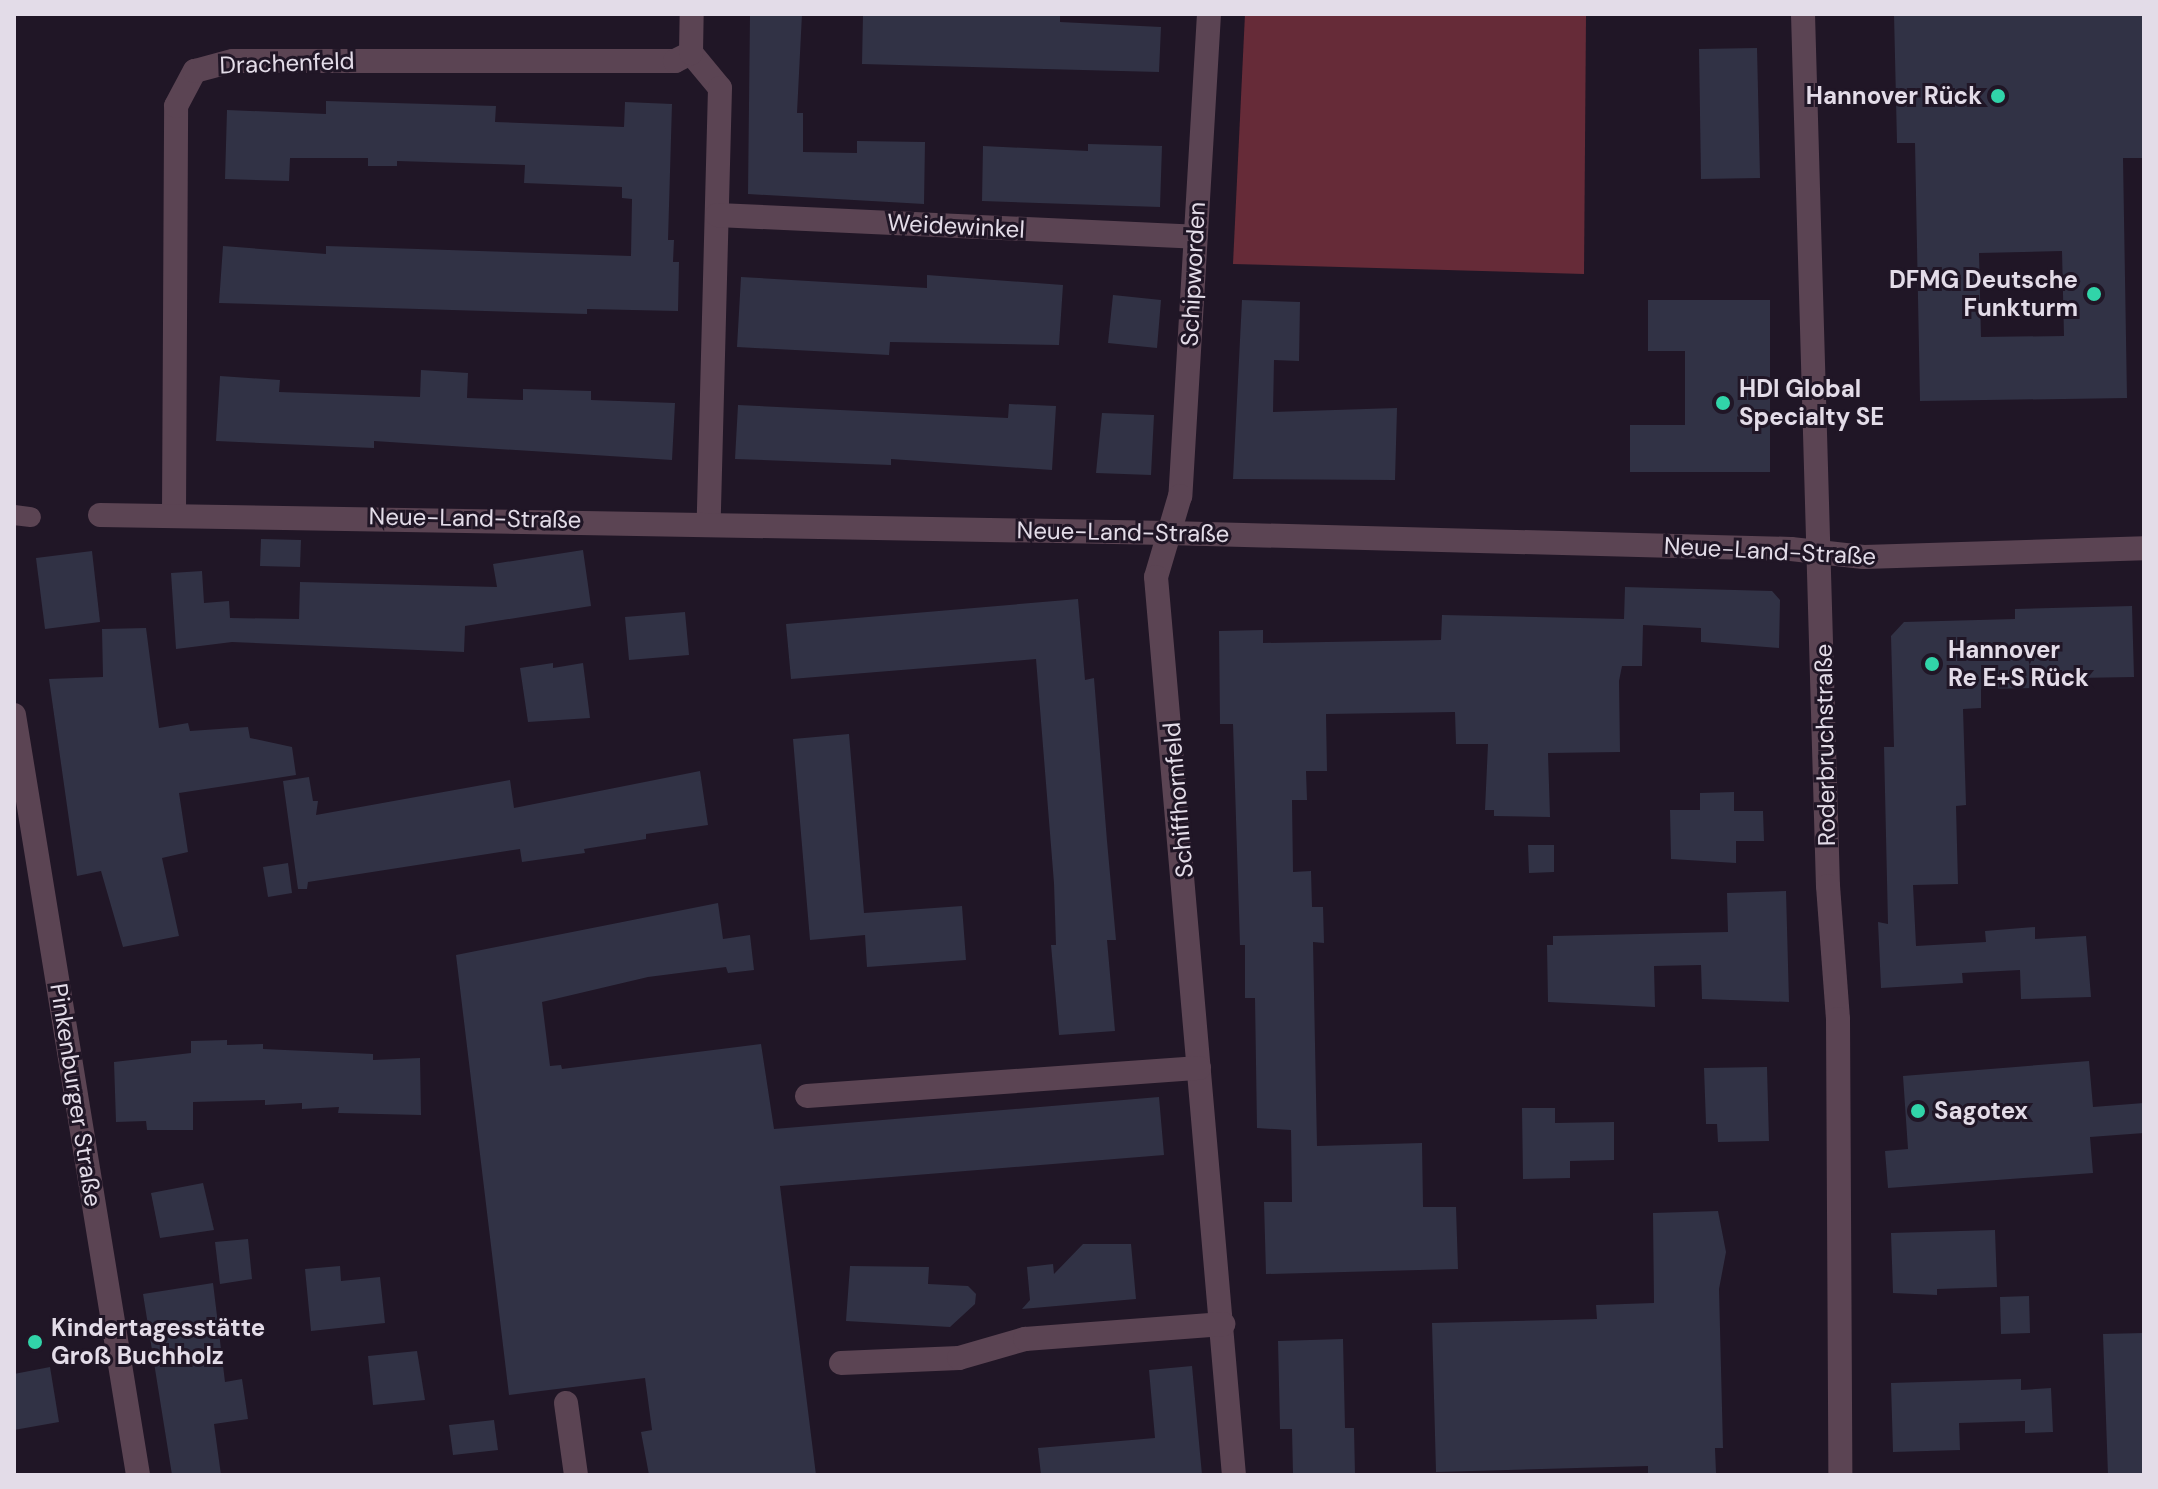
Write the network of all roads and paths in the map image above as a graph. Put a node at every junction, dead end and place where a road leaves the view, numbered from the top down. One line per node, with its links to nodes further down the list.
1 (692, 14): 4 (street)
2 (1209, 14): 6 (street, Schipworden)
3 (1803, 14): 12 (street, Roderbruchstraße)
4 (691, 53): 5 (street); 7 (street, Drachenfeld)
5 (717, 215): 6 (street, Weidewinkel); 9 (street)
6 (1195, 237): 10 (street, Schipworden)
7 (174, 513): 8 (street, Neue-Land-Straße); 9 (street, Neue-Land-Straße)
8 (100, 515)
9 (709, 522): 10 (street, Neue-Land-Straße)
10 (1169, 533): 12 (street, Neue-Land-Straße); 14 (street, Schiffhornfeld)
11 (2144, 548): 12 (street, Neue-Land-Straße)
12 (1819, 552): 22 (street, Roderbruchstraße)
13 (14, 715): 19 (street, Pinkenburger Straße)
14 (1199, 1068): 15 (street); 16 (street, Schiffhornfeld)
15 (807, 1096)
16 (1223, 1324): 17 (street); 21 (street, Schiffhornfeld)
17 (841, 1363)
18 (566, 1403): 20 (street)
19 (138, 1475)
20 (576, 1475)
21 (1234, 1475)
22 (1840, 1475)

